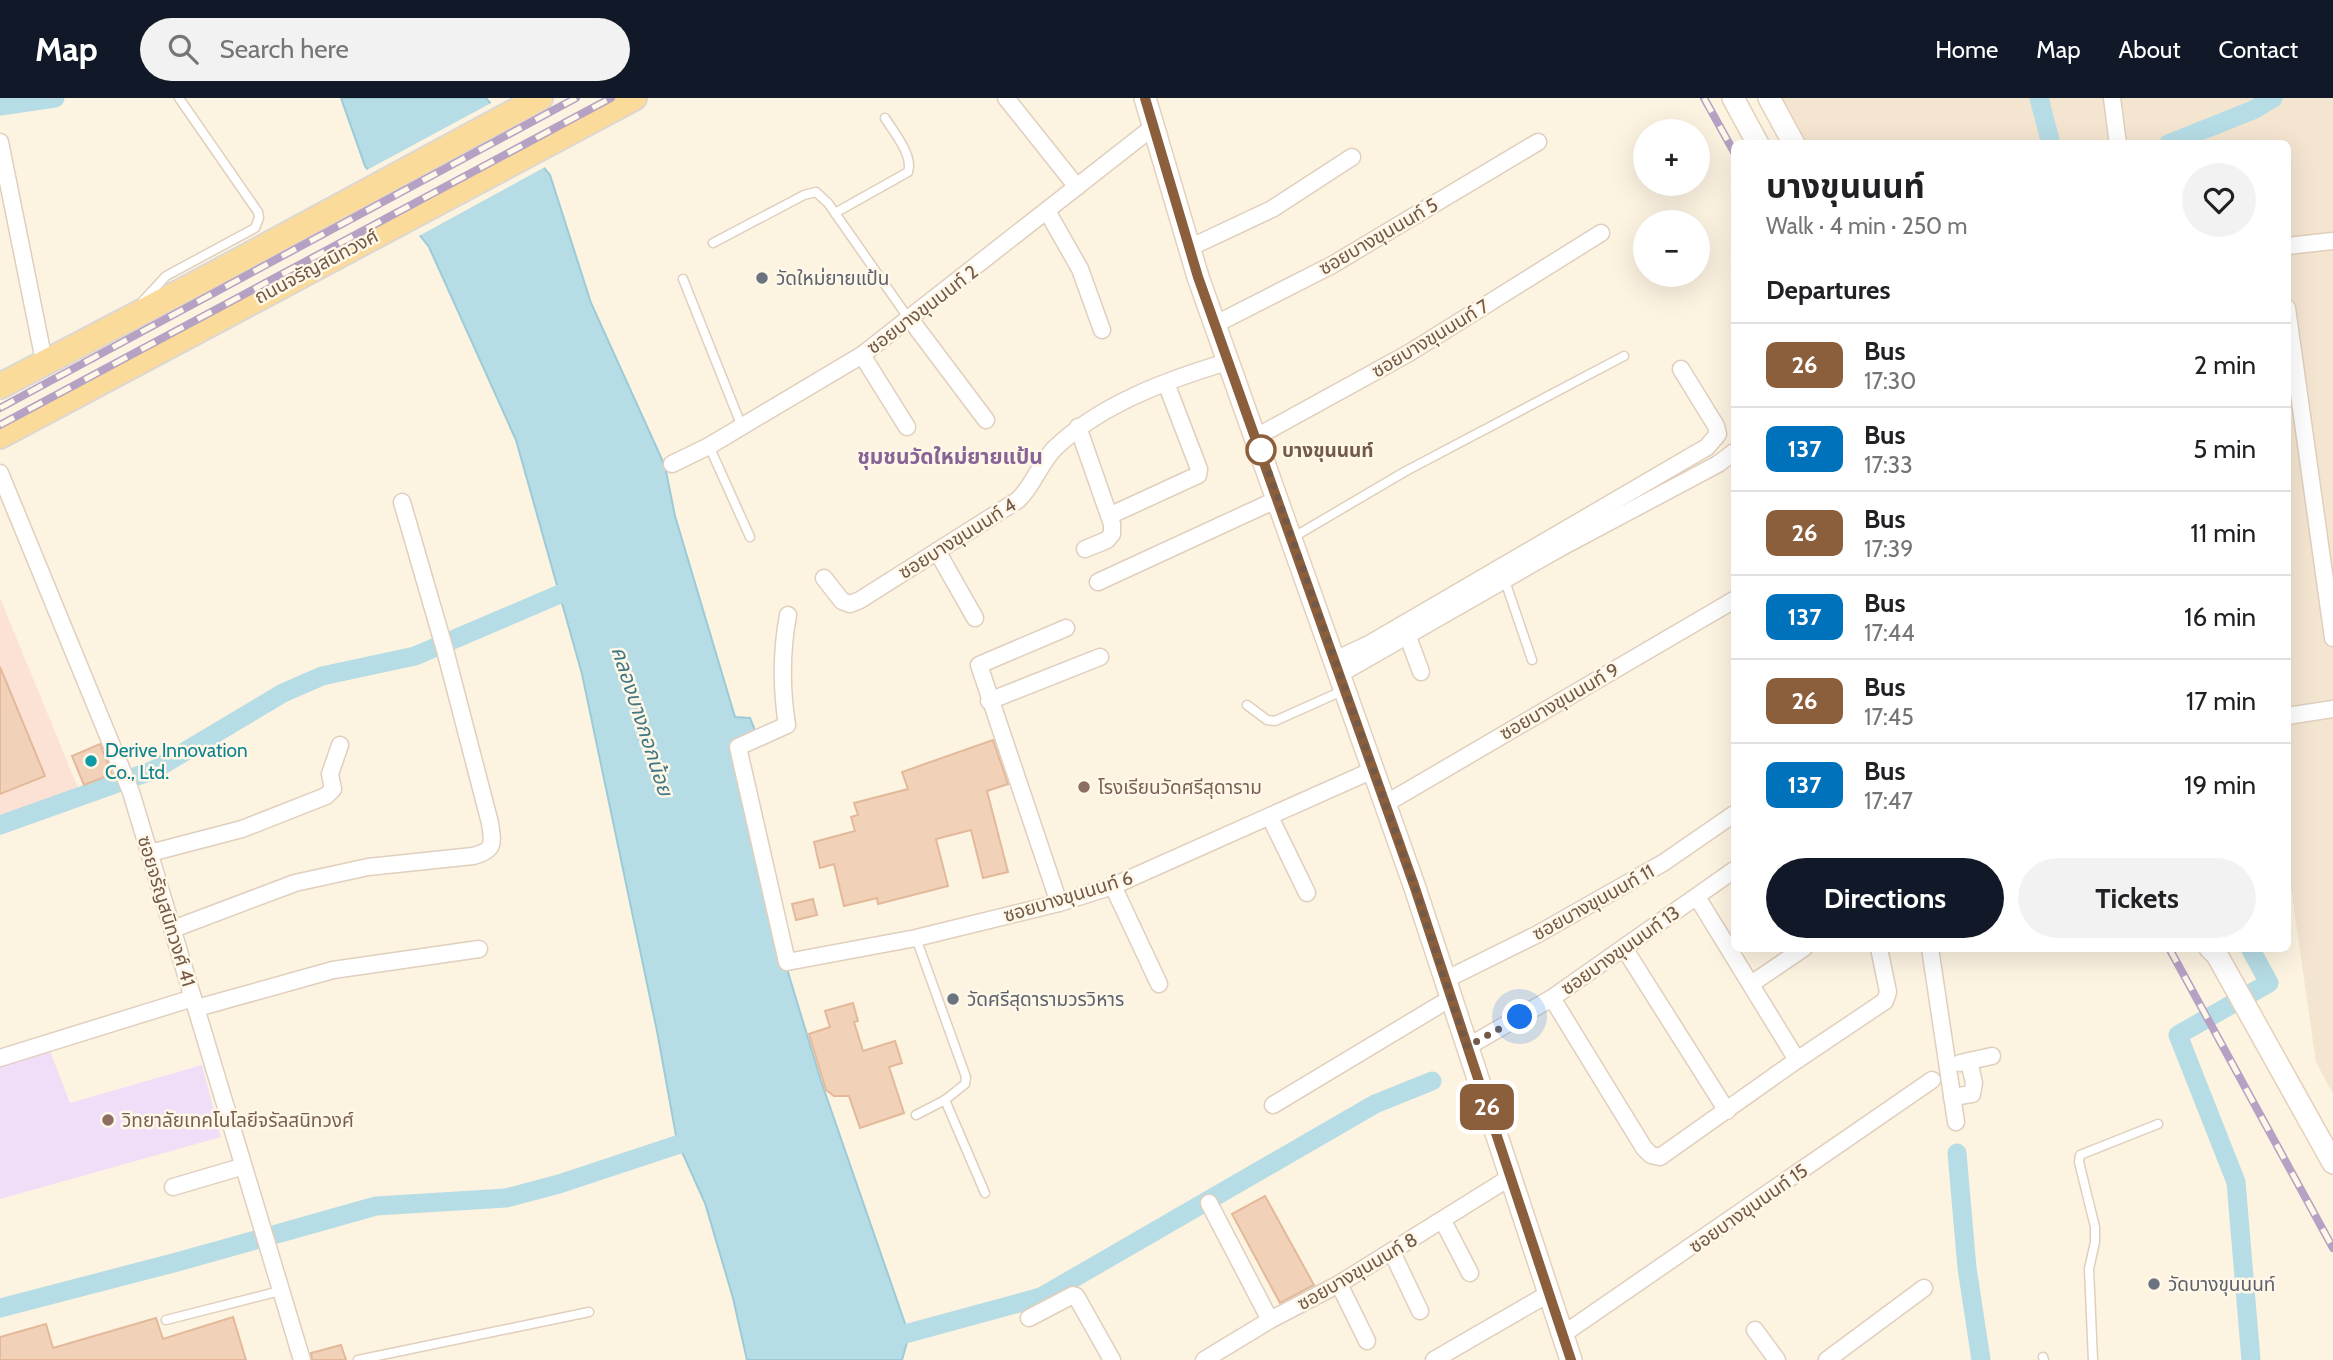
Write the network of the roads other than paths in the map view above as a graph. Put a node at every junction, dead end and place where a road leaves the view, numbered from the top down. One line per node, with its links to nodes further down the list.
1 (179, 98): 26 (lane)
2 (540, 98): 26 (main road)
3 (634, 98): 42 (main road, ถนนจรัญสนิทวงศ์)
4 (1006, 98): 17 (street)
5 (1145, 98): 10 (street)
6 (1733, 98): 11 (street)
7 (1769, 98): 12 (street)
8 (2112, 98): 13 (street)
9 (885, 118): 19 (lane)
10 (1153, 127): 17 (street, ซอยบางขุนนนท์ 2); 24 (street)
11 (1756, 140)
12 (1792, 140)
13 (2117, 140)
14 (0, 142): 33 (street)
15 (1538, 142): 28 (street, ซอยบางขุนนนท์ 5)
16 (1352, 157): 24 (street)
17 (1077, 187): 18 (street, ซอยบางขุนนนท์ 2)
18 (1046, 211): 27 (street, ซอยบางขุนนนท์ 2); 29 (street)
19 (835, 213): 22 (lane); 27 (lane)
20 (1601, 233): 43 (street, ซอยบางขุนนนท์ 7)
21 (2333, 241): 23 (street)
22 (713, 243)
23 (2291, 246)
24 (1189, 248): 28 (street)
25 (683, 279): 40 (lane)
26 (135, 315): 33 (main road)
27 (909, 319): 31 (street, ซอยบางขุนนนท์ 2); 38 (street)
28 (1214, 325): 34 (street)
29 (1102, 330)
30 (2291, 338): 63 (street)
31 (862, 355): 39 (street); 40 (street, ซอยบางขุนนนท์ 2)
32 (1624, 356): 52 (lane)
33 (44, 361): 37 (main road)
34 (1227, 362): 36 (street, ซอยบางขุนนนท์ 4); 43 (street)
35 (1681, 369): 67 (street)
36 (1166, 383): 41 (street, ซอยบางขุนนนท์ 4); 50 (street)
37 (0, 386)
38 (986, 420)
39 (906, 426)
40 (742, 427): 44 (street, ซอยบางขุนนนท์ 2)
41 (1078, 427): 50 (street); 54 (street, ซอยบางขุนนนท์ 4)
42 (0, 436)
43 (1256, 437): 48 (street)
44 (709, 446): 46 (street, ซอยบางขุนนนท์ 2); 51 (lane)
45 (1731, 454): 56 (street)
46 (672, 464)
47 (0, 473): 77 (street, ซอยจรัญสนิทวงศ์ 41)
48 (1278, 499): 52 (street); 57 (street)
49 (402, 502): 83 (street)
50 (1111, 515): 53 (street)
51 (750, 537)
52 (1292, 538): 67 (street)
53 (1085, 549)
54 (937, 551): 55 (street, ซอยบางขุนนนท์ 4); 60 (street)
55 (824, 578)
56 (1505, 581): 62 (street); 65 (lane)
57 (1098, 582)
58 (1731, 602): 74 (street, ซอยบางขุนนนท์ 9)
59 (788, 615): 84 (street, ซอยบางขุนนนท์ 6)
60 (975, 618)
61 (1066, 628): 68 (street)
62 (1408, 637): 66 (street); 67 (street)
63 (2333, 638)
64 (1100, 657): 68 (street)
65 (1532, 660)
66 (1421, 672)
67 (1340, 675): 69 (lane); 73 (street)
68 (989, 701): 82 (street)
69 (1247, 705)
70 (2333, 709): 71 (street)
71 (2291, 715)
72 (340, 746): 77 (street)
73 (1373, 770): 74 (street); 76 (street, ซอยบางขุนนนท์ 6)
74 (1385, 804): 95 (street)
75 (1731, 816): 95 (street, ซอยบางขุนนนท์ 11)
76 (1270, 817): 79 (street, ซอยบางขุนนนท์ 6); 80 (street)
77 (150, 853): 83 (street, ซอยจรัญสนิทวงศ์ 41)
78 (1731, 872): 81 (street, ซอยบางขุนนนท์ 13)
79 (1114, 886): 82 (street, ซอยบางขุนนนท์ 6); 93 (street)
80 (1307, 893)
81 (1697, 897): 86 (street, ซอยบางขุนนนท์ 13); 88 (street)
82 (1059, 903): 84 (street, ซอยบางขุนนนท์ 6)
83 (173, 929): 97 (street, ซอยจรัญสนิทวงศ์ 41)
84 (916, 938): 106 (lane)
85 (479, 948): 97 (street)
86 (1623, 948): 96 (street, ซอยบางขุนนนท์ 13); 108 (street)
87 (1731, 952): 94 (street)
88 (1731, 952)
89 (1798, 952): 94 (street)
90 (1879, 952): 101 (street)
91 (1931, 952): 103 (street)
92 (2216, 952): 112 (street)
93 (1159, 984)
94 (1751, 984): 101 (street)
95 (1448, 989): 98 (street); 107 (street, ซอยบางขุนนนท์ 11)
96 (1552, 998): 98 (street, ซอยบางขุนนนท์ 13); 108 (street)
97 (195, 1003): 100 (street); 113 (street, ซอยจรัญสนิทวงศ์ 41)
98 (1467, 1047): 114 (street)
99 (1992, 1056): 102 (street)
100 (0, 1058)
101 (1797, 1060): 108 (street)
102 (1969, 1061): 103 (street); 105 (street)
103 (1947, 1066): 105 (street)
104 (1932, 1080): 131 (street, ซอยบางขุนนนท์ 15)
105 (1952, 1097): 110 (street)
106 (945, 1100): 109 (lane); 116 (lane)
107 (1273, 1105)
108 (1727, 1111)
109 (916, 1115)
110 (1955, 1122)
111 (2158, 1124): 141 (lane)
112 (2333, 1163)
113 (242, 1167): 115 (street); 123 (street, ซอยจรัญสนิทวงศ์ 41)
114 (1509, 1178): 118 (street, ซอยบางขุนนนท์ 8); 124 (street)
115 (173, 1187)
116 (985, 1193)
117 (1209, 1203): 129 (street)
118 (1443, 1221): 119 (street, ซอยบางขุนนนท์ 8); 120 (street)
119 (1392, 1252): 121 (street, ซอยบางขุนนนท์ 8); 125 (street)
120 (1470, 1273)
121 (1339, 1284): 129 (street, ซอยบางขุนนนท์ 8); 132 (street)
122 (1924, 1288): 140 (street)
123 (280, 1291): 128 (lane); 133 (street, ซอยจรัญสนิทวงศ์ 41)
124 (1548, 1294): 131 (street); 137 (street)
125 (1420, 1311)
126 (589, 1312): 134 (lane)
127 (1029, 1318): 135 (street)
128 (166, 1320)
129 (1270, 1320): 136 (street, ซอยบางขุนนนท์ 8)
130 (1755, 1330): 139 (street)
131 (1562, 1335): 138 (street)
132 (1367, 1341)
133 (302, 1360)
134 (358, 1360)
135 (1112, 1360)
136 (1204, 1360)
137 (1434, 1360)
138 (1571, 1360)
139 (1777, 1360)
140 (1827, 1360)
141 (2093, 1360)

